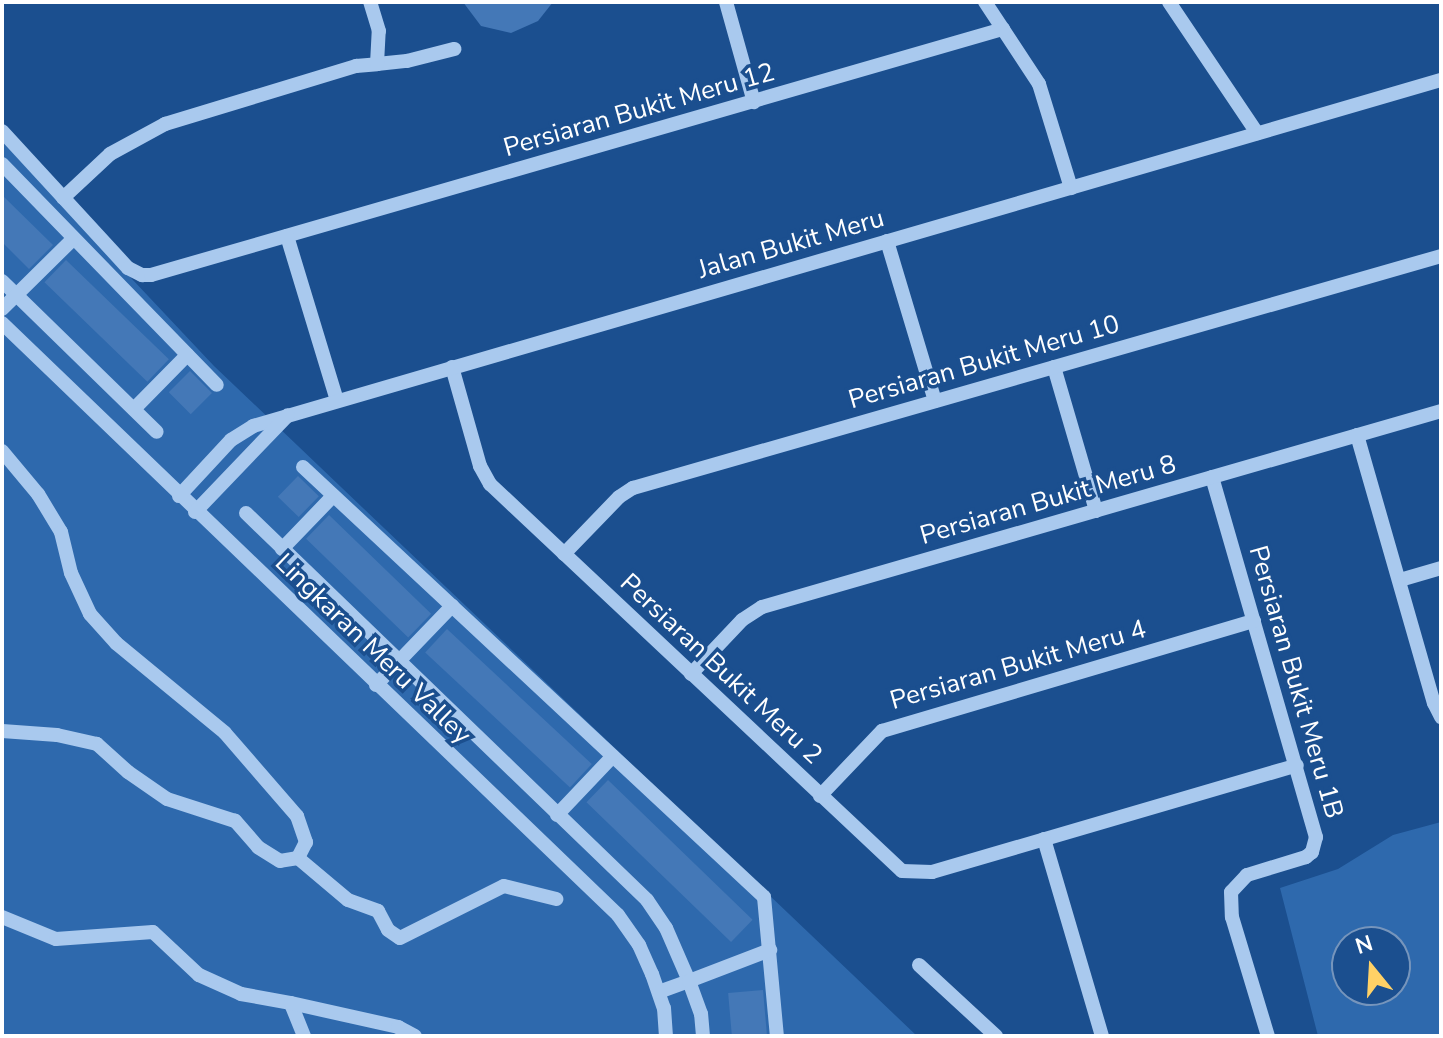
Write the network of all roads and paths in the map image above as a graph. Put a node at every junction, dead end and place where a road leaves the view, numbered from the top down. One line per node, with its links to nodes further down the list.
1 (370, 2): 7 (street)
2 (726, 2): 9 (street)
3 (985, 2): 5 (street)
4 (1169, 2): 11 (street)
5 (1003, 29): 9 (street, Persiaran Bukit Meru 12); 13 (street)
6 (454, 49): 7 (street)
7 (377, 64): 14 (street)
8 (1441, 80): 11 (street, Jalan Bukit Meru)
9 (754, 102): 15 (street, Persiaran Bukit Meru 12)
10 (2, 131): 14 (street, Persiaran Bukit Meru 12)
11 (1257, 133): 13 (street, Jalan Bukit Meru)
12 (2, 164): 16 (street)
13 (1071, 188): 17 (street, Jalan Bukit Meru)
14 (63, 198): 15 (street, Persiaran Bukit Meru 12)
15 (287, 236): 27 (street)
16 (72, 240): 20 (street); 23 (street)
17 (887, 241): 24 (street, Jalan Bukit Meru); 28 (street)
18 (1441, 256): 25 (street, Persiaran Bukit Meru 10)
19 (2, 281): 20 (street)
20 (16, 295): 21 (street); 29 (street)
21 (2, 309)
22 (2, 323): 37 (street, Lingkaran Meru Valley)
23 (187, 355): 26 (street); 29 (street)
24 (452, 367): 27 (street, Jalan Bukit Meru); 43 (street, Persiaran Bukit Meru 2)
25 (1054, 367): 28 (street, Persiaran Bukit Meru 10); 39 (street)
26 (217, 385)
27 (337, 401): 31 (street, Jalan Bukit Meru)
28 (935, 401): 43 (street, Persiaran Bukit Meru 10)
29 (134, 409): 32 (street)
30 (1441, 411): 33 (street, Persiaran Bukit Meru 8)
31 (289, 415): 37 (street, Jalan Bukit Meru); 40 (street)
32 (157, 432)
33 (1357, 435): 36 (street, Persiaran Bukit Meru 8); 45 (street)
34 (2, 451): 58 (street)
35 (303, 467): 38 (street)
36 (1212, 477): 39 (street, Persiaran Bukit Meru 8); 47 (street, Persiaran Bukit Meru 1B)
37 (179, 496): 40 (street, Lingkaran Meru Valley)
38 (333, 496): 42 (street); 46 (street)
39 (1096, 511): 49 (street, Persiaran Bukit Meru 8)
40 (195, 512): 50 (street, Lingkaran Meru Valley)
41 (246, 513): 42 (street)
42 (282, 549): 48 (street)
43 (564, 554): 49 (street, Persiaran Bukit Meru 2)
44 (1441, 568): 45 (street)
45 (1400, 580): 51 (street)
46 (452, 606): 48 (street); 53 (street)
47 (1254, 621): 54 (street, Persiaran Bukit Meru 1B); 55 (street, Persiaran Bukit Meru 4)
48 (398, 662): 50 (street); 56 (street)
49 (691, 674): 55 (street, Persiaran Bukit Meru 2)
50 (376, 685): 64 (street, Lingkaran Meru Valley)
51 (1441, 717)
52 (2, 731): 58 (street)
53 (613, 756): 56 (street); 61 (street)
54 (1297, 765): 57 (street, Persiaran Bukit Meru 2); 73 (street, Persiaran Bukit Meru 1B)
55 (820, 796): 57 (street, Persiaran Bukit Meru 2)
56 (557, 815): 63 (street)
57 (1044, 839): 66 (street)
58 (298, 858): 59 (street)
59 (556, 899)
60 (2, 917): 65 (street)
61 (770, 950): 63 (street); 71 (street)
62 (919, 965): 72 (street)
63 (689, 981): 64 (street); 70 (street)
64 (659, 992): 69 (street, Lingkaran Meru Valley)
65 (291, 1003): 67 (street); 68 (street)
66 (1096, 1035)
67 (304, 1036)
68 (415, 1036)
69 (666, 1036)
70 (703, 1036)
71 (777, 1036)
72 (996, 1036)
73 (1268, 1036)

